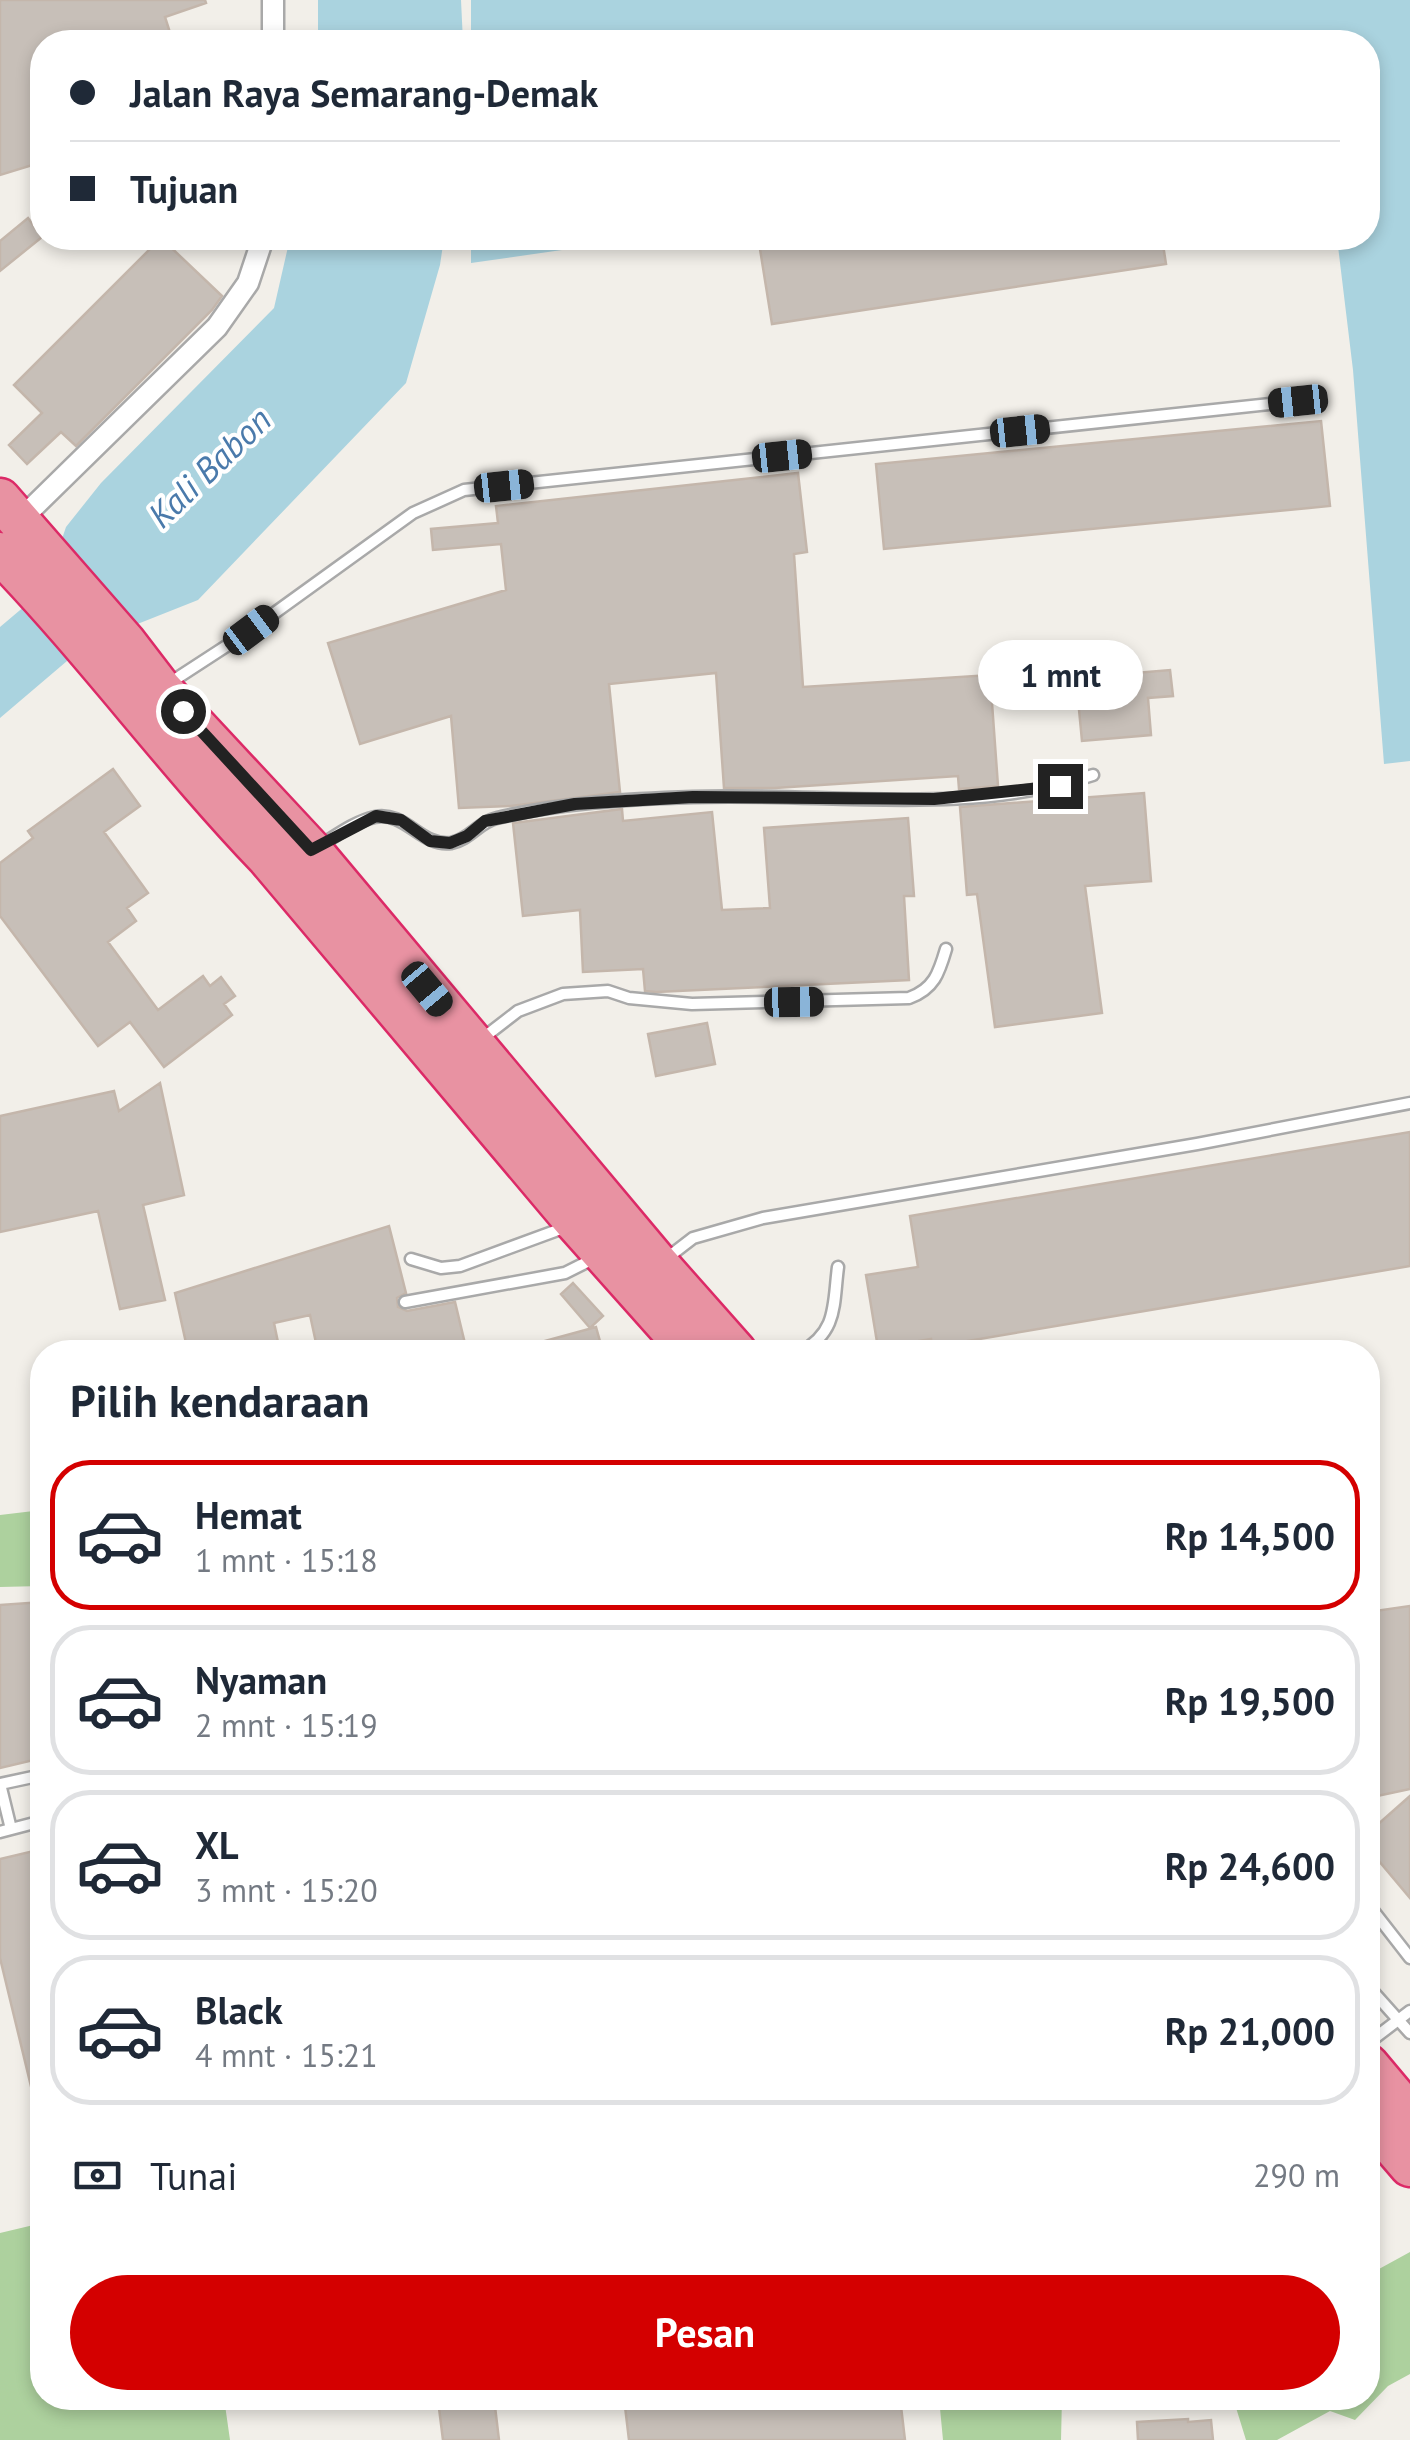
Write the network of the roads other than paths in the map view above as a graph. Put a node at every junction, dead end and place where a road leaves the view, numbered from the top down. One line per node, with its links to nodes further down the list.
1 (273, 0): 2 (street)
2 (273, 30)
3 (259, 250): 5 (street)
4 (1298, 401): 7 (lane)
5 (15, 538): 6 (highway)
6 (114, 656): 7 (highway); 13 (highway)
7 (161, 688): 9 (highway)
8 (1092, 775): 9 (lane)
9 (311, 850): 11 (highway)
10 (946, 949): 11 (lane)
11 (474, 1044): 16 (highway)
12 (1410, 1103): 16 (lane)
13 (576, 1223): 14 (highway); 15 (lane)
14 (603, 1254): 18 (lane); 19 (highway)
15 (411, 1259)
16 (658, 1265): 20 (highway)
17 (838, 1266): 21 (lane)
18 (406, 1302)
19 (680, 1340)
20 (725, 1340)
21 (819, 1340)
22 (30, 1778): 23 (lane)
23 (0, 1784): 25 (lane)
24 (30, 1825): 25 (lane)
25 (5, 1830)
26 (1380, 1919): 27 (lane)
27 (1410, 1958)
28 (1380, 2000): 30 (lane)
29 (1410, 2011): 30 (lane)
30 (1397, 2019): 31 (lane); 32 (lane)
31 (1380, 2033)
32 (1410, 2033)
33 (1380, 2079): 34 (highway)
34 (1410, 2115)
35 (1380, 2131): 36 (highway)
36 (1410, 2166)

